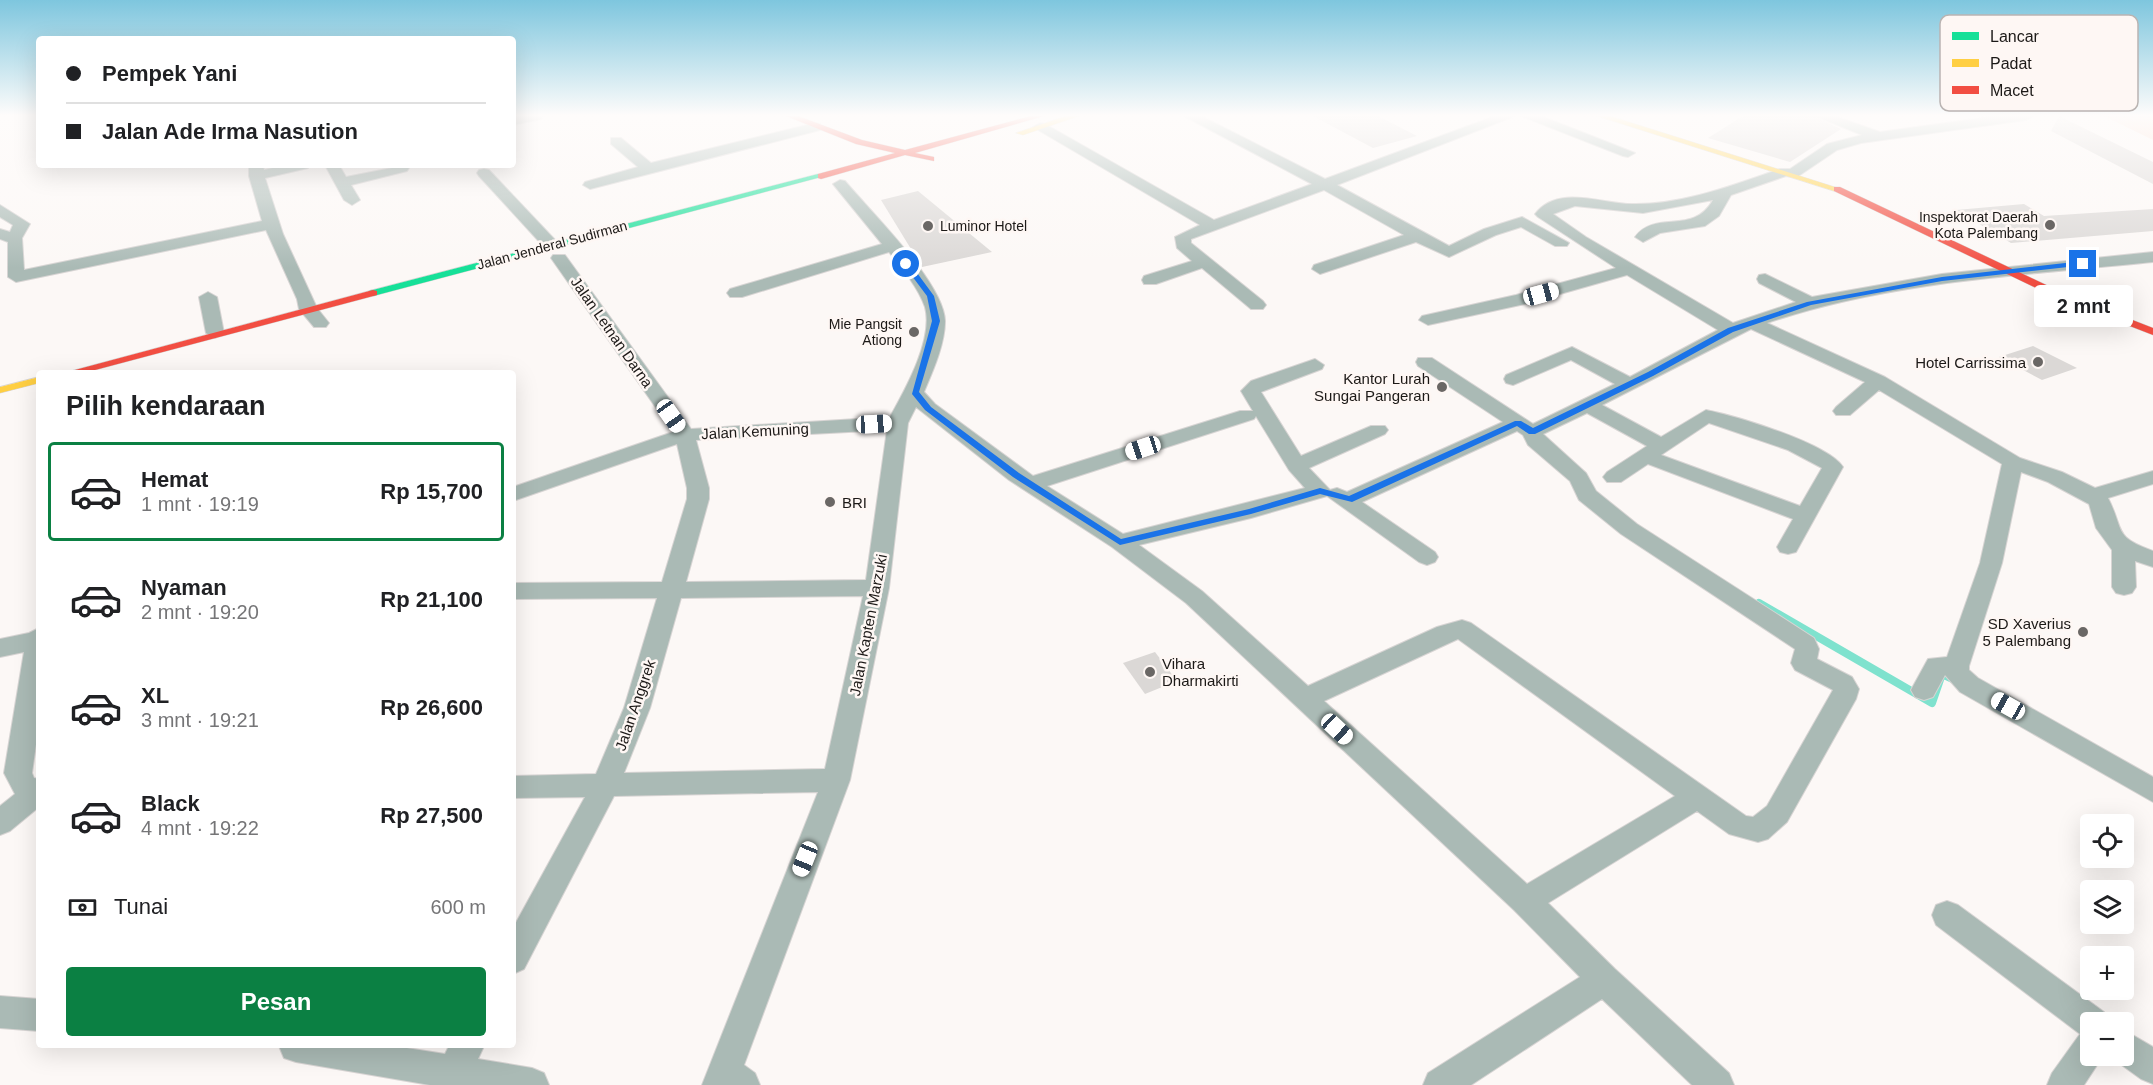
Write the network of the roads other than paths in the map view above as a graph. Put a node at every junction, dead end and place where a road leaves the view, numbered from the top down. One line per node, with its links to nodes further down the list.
1 (654, 167): 11 (street)
2 (859, 167): 30 (main road, Jalan Jenderal Sudirman)
3 (903, 167): 17 (main road, Jalan Jenderal Sudirman)
4 (1115, 167): 24 (street)
5 (1290, 167): 18 (street)
6 (1371, 167): 18 (street)
7 (1768, 167): 15 (main road)
8 (1800, 167): 15 (street)
9 (275, 168): 12 (street)
10 (334, 168): 16 (street)
11 (648, 168): 19 (street)
12 (256, 170): 23 (street)
13 (403, 170): 16 (street)
14 (484, 173): 30 (street, Jalan Letnan Darna)
15 (1789, 173): 20 (street); 35 (main road)
16 (342, 183): 21 (street)
17 (840, 184): 29 (street, Jalan Kapten Marzuki); 30 (main road, Jalan Jenderal Sudirman)
18 (1324, 184): 24 (street); 26 (street)
19 (590, 185)
20 (1724, 194): 27 (street); 28 (street)
21 (352, 201)
22 (0, 210): 25 (street)
23 (272, 224): 25 (street); 43 (street)
24 (1211, 225): 32 (street)
25 (7, 236)
26 (1417, 236): 28 (street); 33 (street)
27 (1643, 237)
28 (1580, 240): 34 (street)
29 (892, 246): 39 (street); 57 (street, Jalan Kapten Marzuki)
30 (555, 252): 38 (main road, Jalan Jenderal Sudirman); 43 (main road, Jalan Jenderal Sudirman); 64 (street, Jalan Letnan Darna)
31 (2153, 257): 35 (street)
32 (1204, 262): 37 (street); 42 (street)
33 (1320, 269)
34 (1631, 269): 44 (street); 46 (street)
35 (2009, 271): 41 (street); 47 (main road)
36 (1765, 279): 41 (street)
37 (1150, 280)
38 (445, 289)
39 (736, 293)
40 (208, 297): 48 (street)
41 (1810, 303): 45 (street)
42 (1257, 304)
43 (317, 319): 48 (main road, Jalan Jenderal Sudirman)
44 (1428, 320)
45 (1754, 324): 46 (street); 54 (street)
46 (1731, 330): 55 (street)
47 (2153, 332)
48 (215, 333): 51 (main road, Jalan Jenderal Sudirman)
49 (1425, 362): 62 (street)
50 (1315, 365): 67 (street)
51 (79, 370)
52 (1513, 379): 55 (street)
53 (36, 381): 56 (main road)
54 (1878, 381): 59 (street); 66 (street)
55 (1629, 384): 58 (street)
56 (0, 390)
57 (915, 393): 61 (street, Jalan Kapten Marzuki); 70 (street)
58 (1586, 404): 62 (street); 65 (street)
59 (1844, 411)
60 (1246, 415): 70 (street)
61 (898, 423): 64 (street, Jalan Kemuning); 82 (street, Jalan Kapten Marzuki)
62 (1525, 427): 74 (street); 97 (street)
63 (1378, 430): 67 (street)
64 (685, 435): 72 (street, Jalan Kemuning); 84 (street, Jalan Anggrek)
65 (1653, 451): 68 (street); 75 (street); 75 (street)
66 (2013, 462): 73 (street); 88 (street)
67 (1296, 466): 71 (street)
68 (1614, 477)
69 (2153, 477): 73 (street)
70 (1030, 484): 76 (street)
71 (1320, 491): 74 (street); 76 (street)
72 (516, 493)
73 (2093, 496): 78 (street)
74 (1348, 500): 79 (street)
75 (1805, 516): 77 (street)
76 (1120, 542): 90 (street)
77 (1788, 548)
78 (2123, 548): 80 (street); 81 (street)
79 (1427, 556)
80 (2153, 559)
81 (2124, 587)
82 (877, 588): 84 (street); 91 (street, Jalan Kapten Marzuki)
83 (516, 591): 84 (street)
84 (670, 591): 92 (street, Jalan Anggrek)
85 (36, 640): 86 (street)
86 (0, 648)
87 (36, 658): 94 (street)
88 (1956, 666): 89 (street); 95 (street)
89 (1924, 690)
90 (1304, 699): 97 (street); 99 (street)
91 (836, 780): 92 (street); 109 (street, Jalan Kapten Marzuki)
92 (605, 786): 93 (street); 101 (street, Jalan Anggrek)
93 (516, 787)
94 (36, 789)
95 (2153, 791)
96 (36, 793): 98 (street)
97 (1697, 797): 99 (street)
98 (0, 823)
99 (1525, 901): 102 (street)
100 (1947, 915): 104 (street)
101 (516, 953)
102 (1604, 980): 111 (street); 112 (street)
103 (0, 1012): 105 (street)
104 (2080, 1014)
105 (36, 1015)
106 (321, 1048): 107 (street)
107 (460, 1059): 110 (street)
108 (2080, 1062): 113 (street)
109 (729, 1081)
110 (532, 1085)
111 (1440, 1085)
112 (1717, 1085)
113 (2064, 1085)

